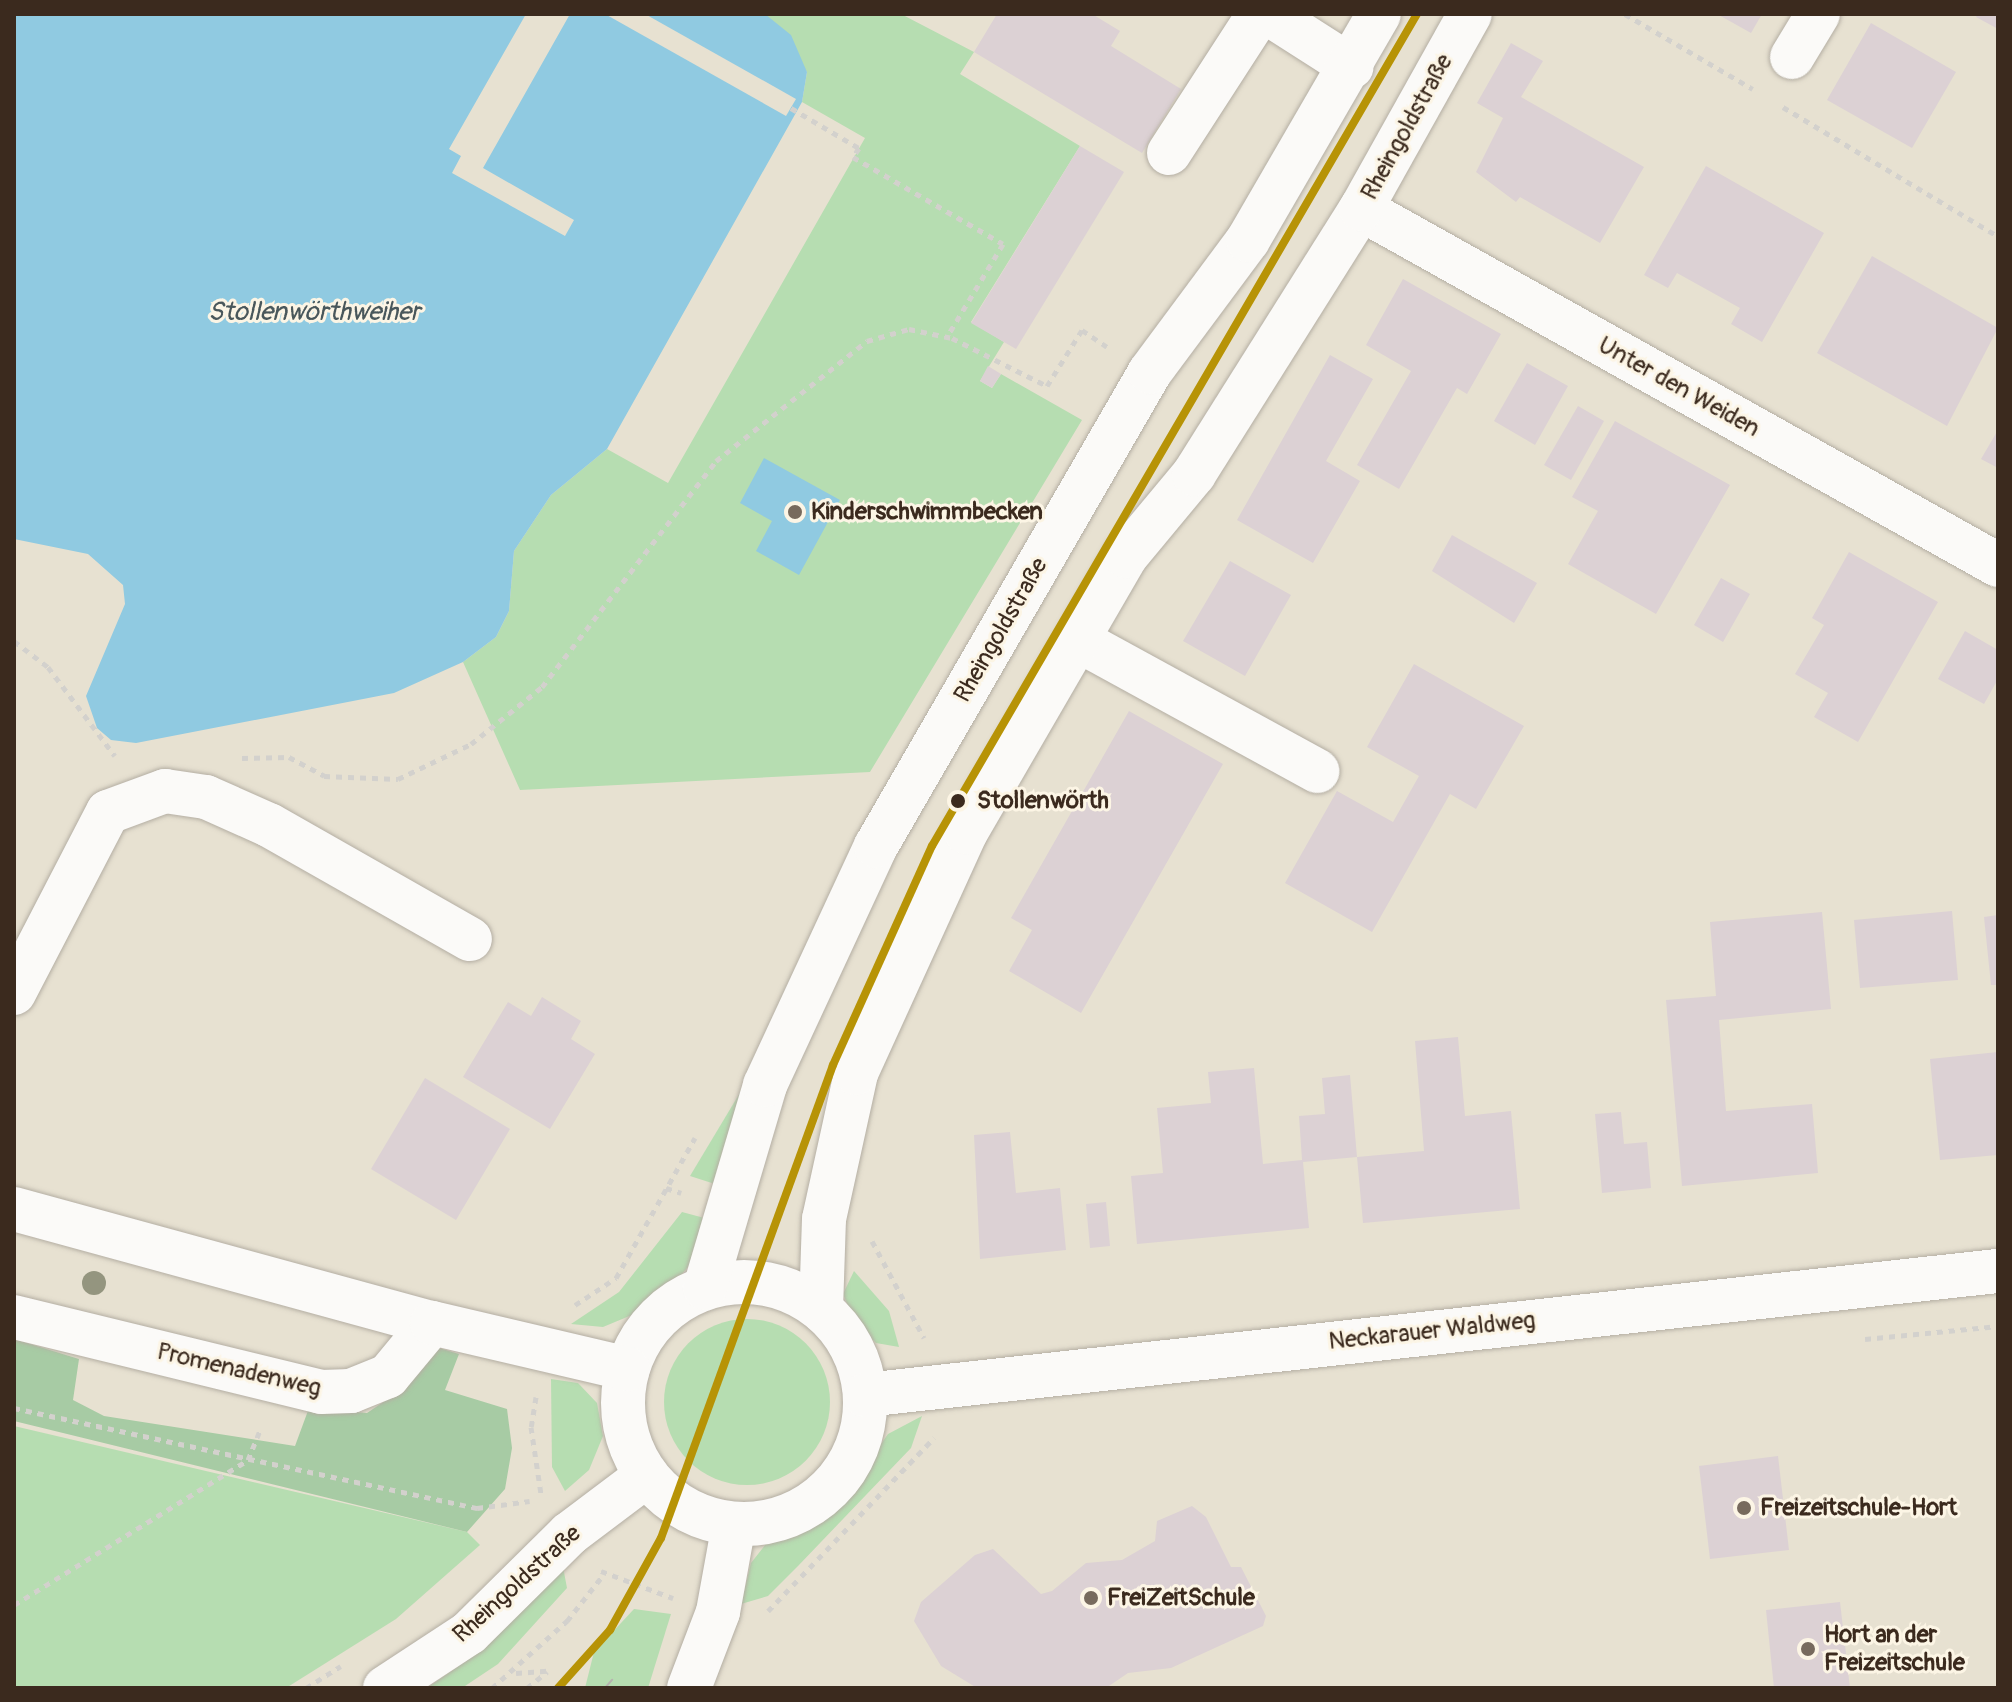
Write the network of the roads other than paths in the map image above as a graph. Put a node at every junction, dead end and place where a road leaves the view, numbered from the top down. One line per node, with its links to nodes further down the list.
1 (1259, 14): 8 (street)
2 (1269, 14): 7 (street)
3 (1379, 14): 7 (street, Rheingoldstraße)
4 (1470, 14): 9 (street, Rheingoldstraße)
5 (1818, 14): 6 (street)
6 (1792, 57)
7 (1352, 67): 17 (street, Rheingoldstraße)
8 (1169, 153)
9 (1361, 209): 10 (street, Unter den Weiden); 11 (street, Rheingoldstraße)
10 (1998, 565)
11 (1078, 640): 12 (street); 18 (street, Rheingoldstraße)
12 (1317, 771)
13 (470, 939): 14 (street)
14 (14, 993)
15 (14, 1209): 20 (street)
16 (1998, 1271): 22 (street, Neckarauer Waldweg)
17 (705, 1288): 18 (street); 21 (street)
18 (821, 1309): 22 (street)
19 (14, 1317): 20 (street, Promenadenweg)
20 (432, 1323): 21 (street)
21 (628, 1369): 23 (street)
22 (865, 1395): 24 (street)
23 (646, 1476): 24 (street); 25 (street, Rheingoldstraße)
24 (734, 1524): 26 (street)
25 (385, 1688)
26 (689, 1688)

